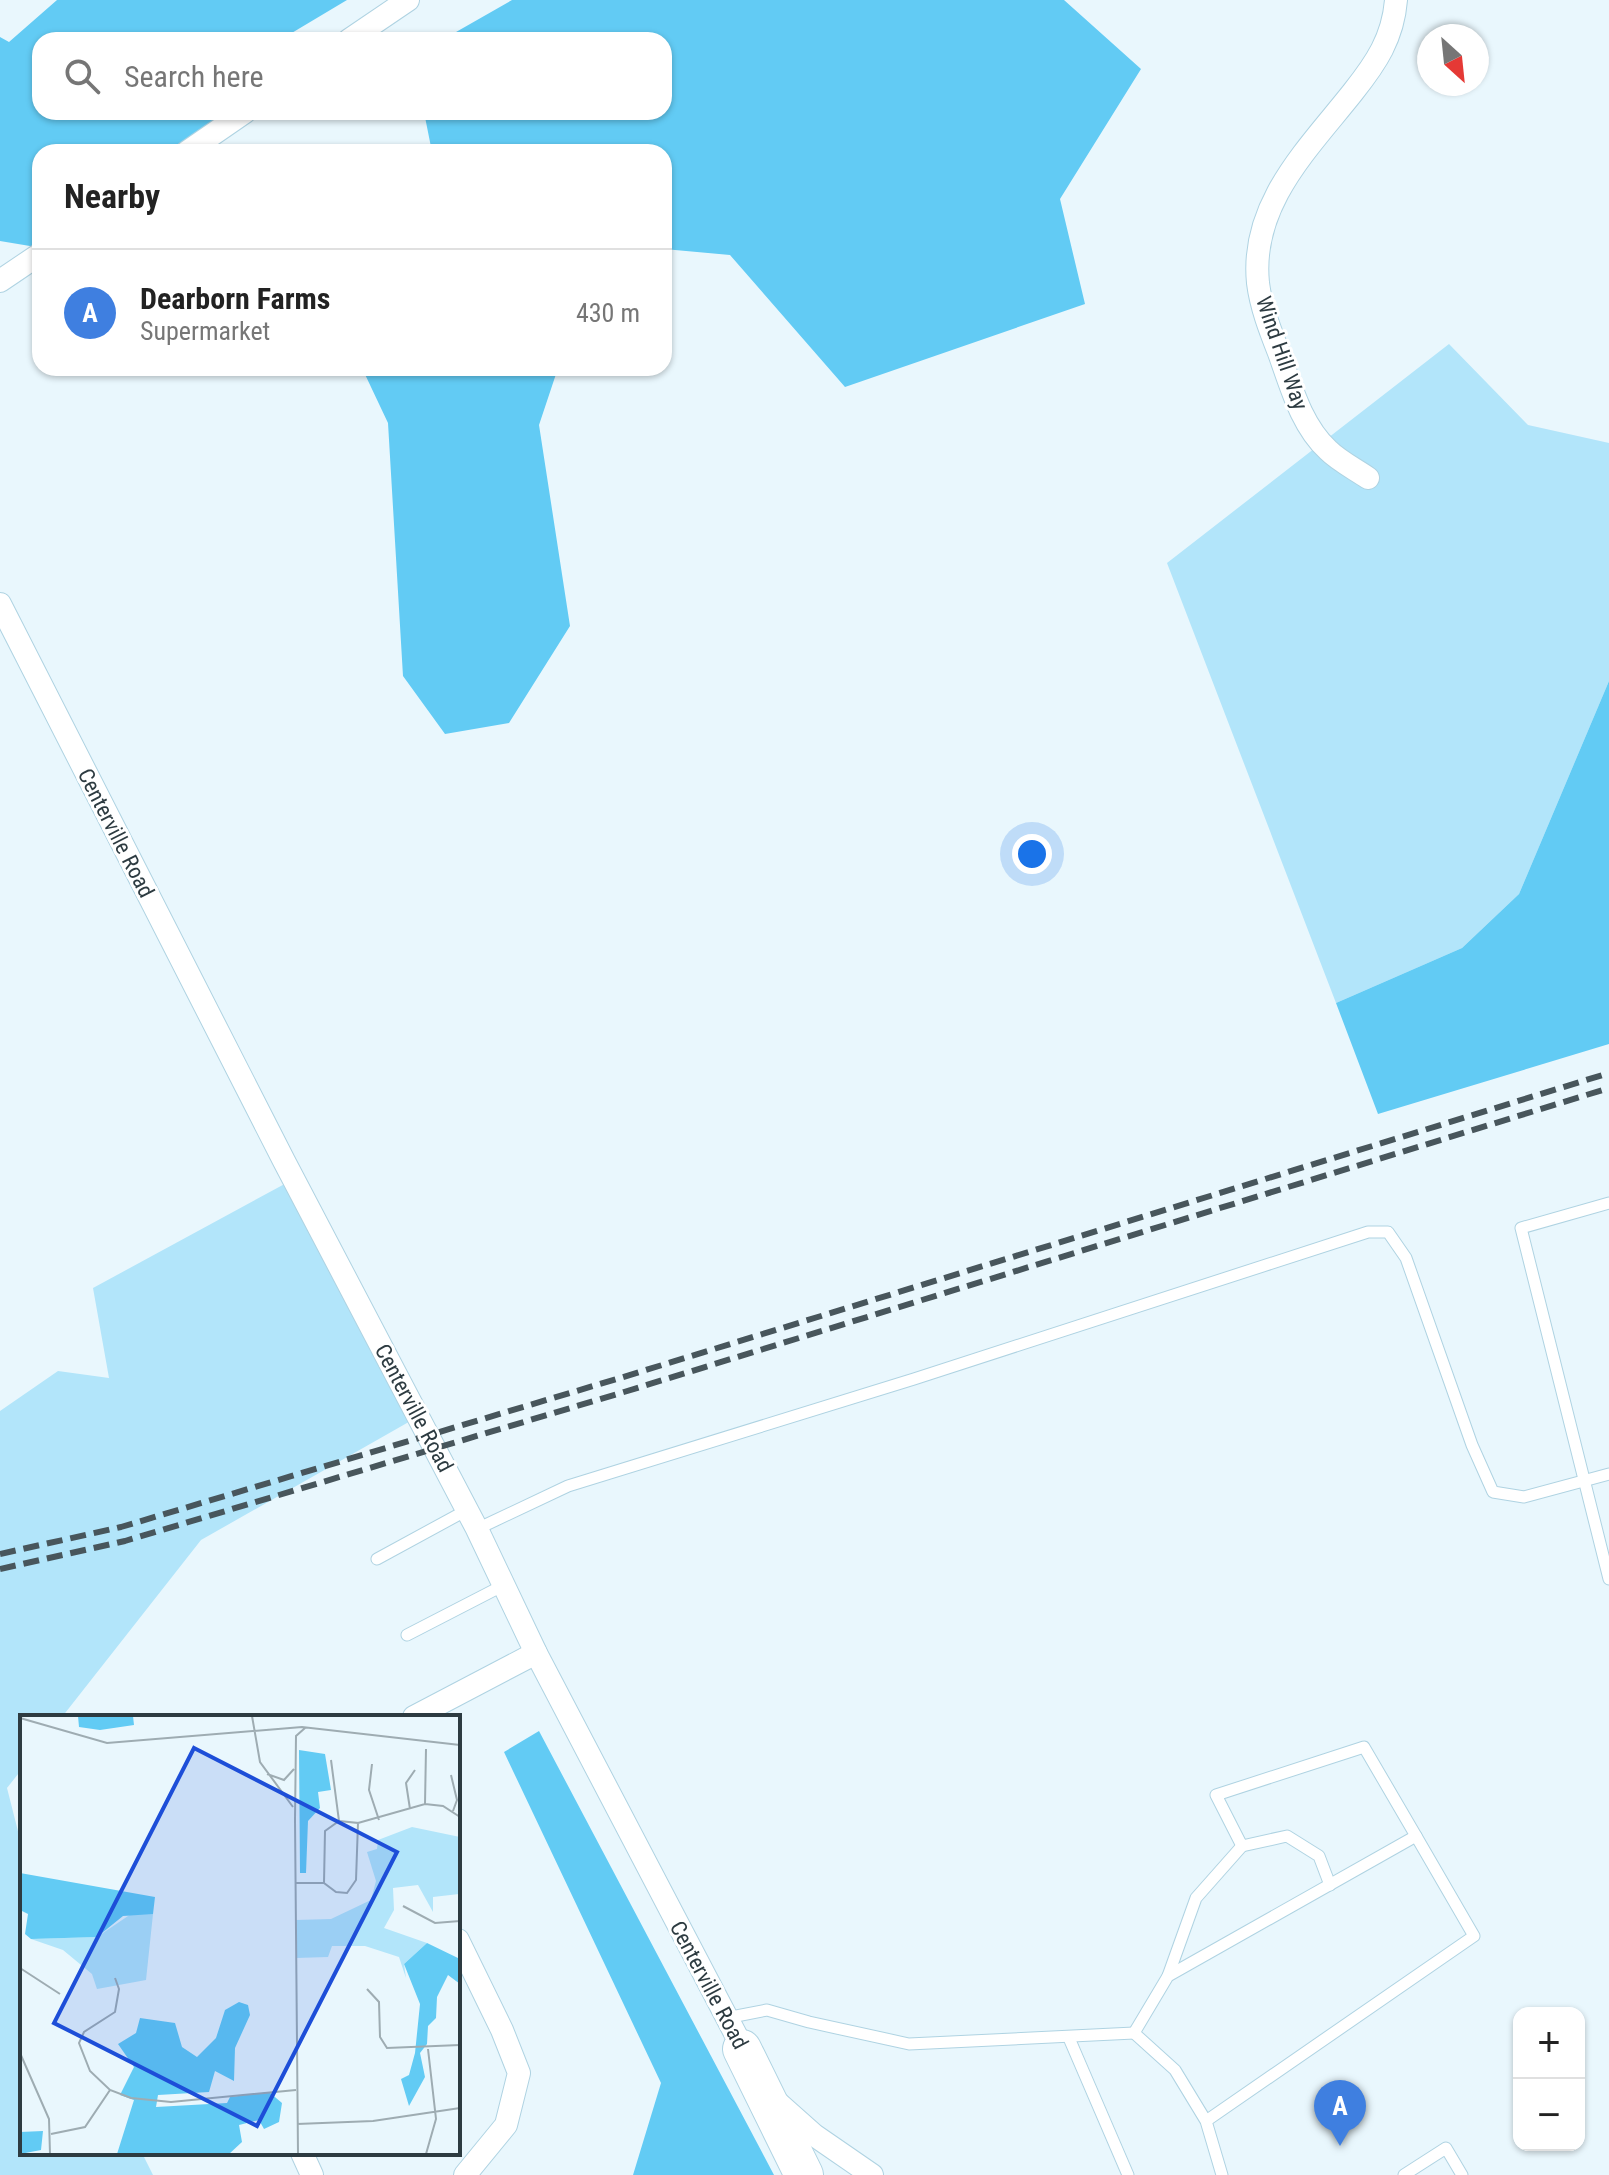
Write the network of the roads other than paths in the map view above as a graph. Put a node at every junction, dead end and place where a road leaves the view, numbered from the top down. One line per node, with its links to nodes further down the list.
1 (408, 0): 3 (street)
2 (1396, 0): 8 (street, Wind Hill Way)
3 (361, 32)
4 (233, 120): 5 (street)
5 (199, 144)
6 (32, 260): 7 (street)
7 (1, 281)
8 (1368, 478)
9 (0, 604): 13 (street, Centerville Road)
10 (1609, 1203): 12 (lane)
11 (1609, 1474): 12 (lane)
12 (1585, 1480): 13 (lane); 15 (lane)
13 (472, 1519): 14 (lane); 16 (street, Centerville Road)
14 (377, 1559)
15 (1609, 1579)
16 (504, 1585): 17 (lane); 18 (street, Centerville Road)
17 (407, 1635)
18 (536, 1653): 19 (street); 26 (street, Centerville Road)
19 (418, 1715)
20 (1416, 1836): 21 (lane); 22 (lane); 28 (lane)
21 (1242, 1846): 22 (lane); 24 (lane)
22 (1330, 1885): 24 (lane)
23 (460, 1944): 31 (street)
24 (1168, 1976): 25 (lane)
25 (1134, 2033): 27 (lane); 28 (lane)
26 (734, 2034): 27 (lane); 32 (highway); 33 (street, Centerville Road)
27 (1069, 2038): 34 (lane)
28 (1206, 2121): 35 (lane)
29 (303, 2155): 30 (street)
30 (312, 2175)
31 (465, 2175)
32 (804, 2175)
33 (872, 2175)
34 (1128, 2175)
35 (1222, 2175)
36 (1404, 2175): 37 (lane)
37 (1462, 2175)

